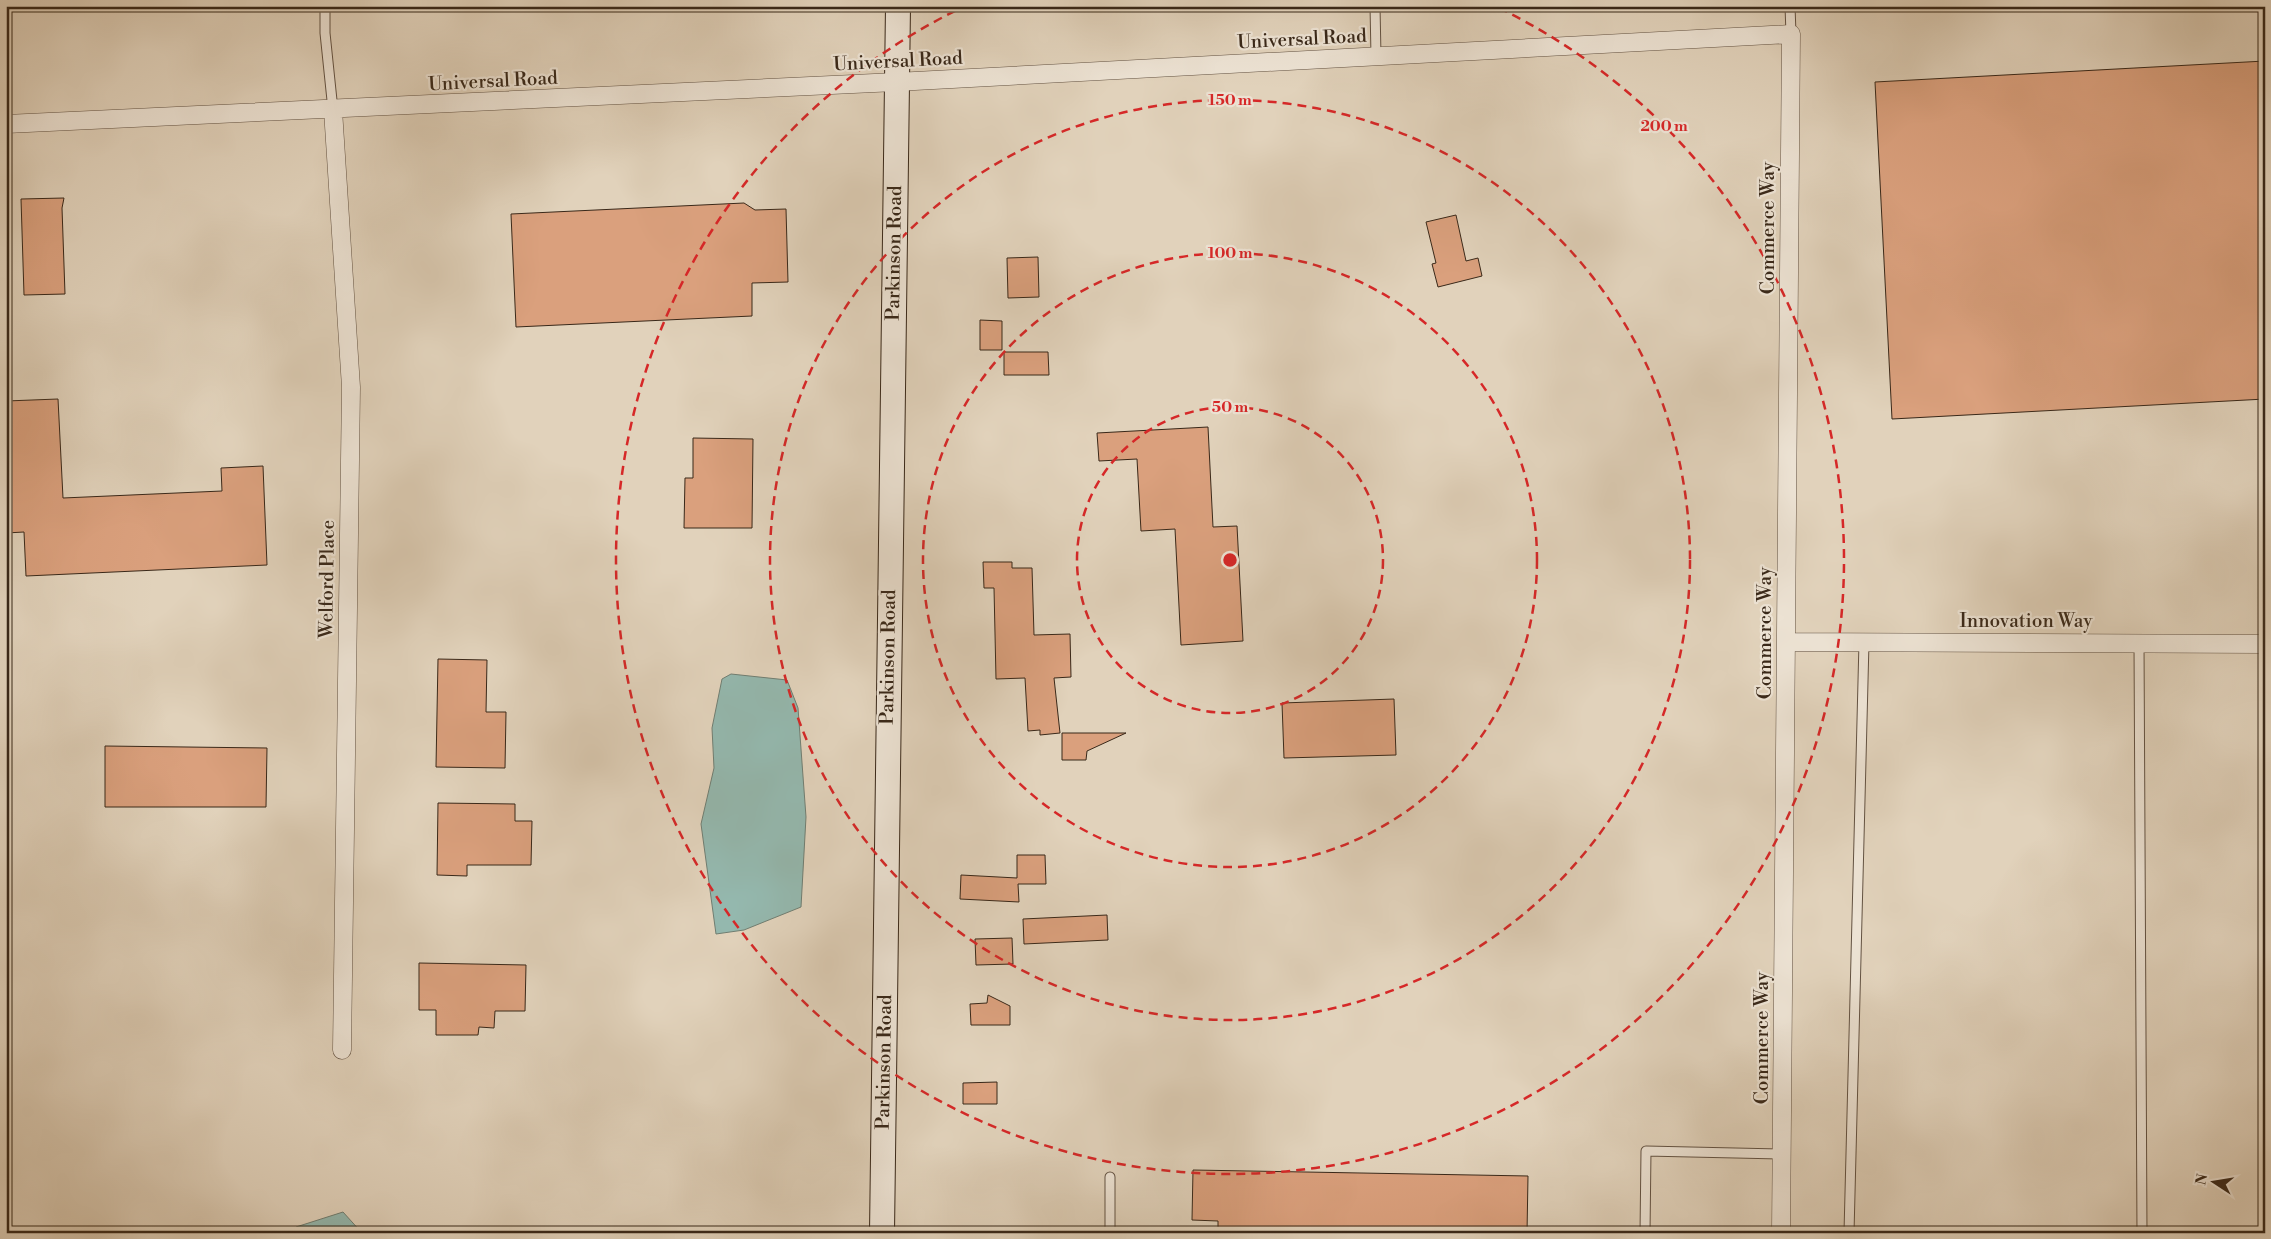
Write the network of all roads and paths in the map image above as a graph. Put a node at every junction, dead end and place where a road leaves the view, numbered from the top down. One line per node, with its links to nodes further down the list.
1 (325, 6): 8 (lane)
2 (898, 6): 7 (main road, Parkinson Road)
3 (1375, 6): 6 (lane)
4 (1790, 6): 5 (lane)
5 (1791, 34): 6 (street, Universal Road); 10 (street, Commerce Way)
6 (1376, 56): 7 (street, Universal Road)
7 (896, 82): 8 (street, Universal Road); 17 (main road, Parkinson Road)
8 (333, 110): 9 (street, Universal Road); 14 (street, Welford Place)
9 (6, 124)
10 (1786, 642): 11 (street, Innovation Way); 15 (street, Commerce Way)
11 (1864, 642): 12 (street, Innovation Way); 21 (lane)
12 (2139, 643): 13 (street, Innovation Way); 22 (lane)
13 (2265, 644)
14 (342, 1050)
15 (1782, 1154): 19 (lane); 20 (street, Commerce Way)
16 (1110, 1177): 18 (lane)
17 (882, 1233)
18 (1110, 1233)
19 (1645, 1233)
20 (1782, 1233)
21 (1849, 1233)
22 (2142, 1233)

